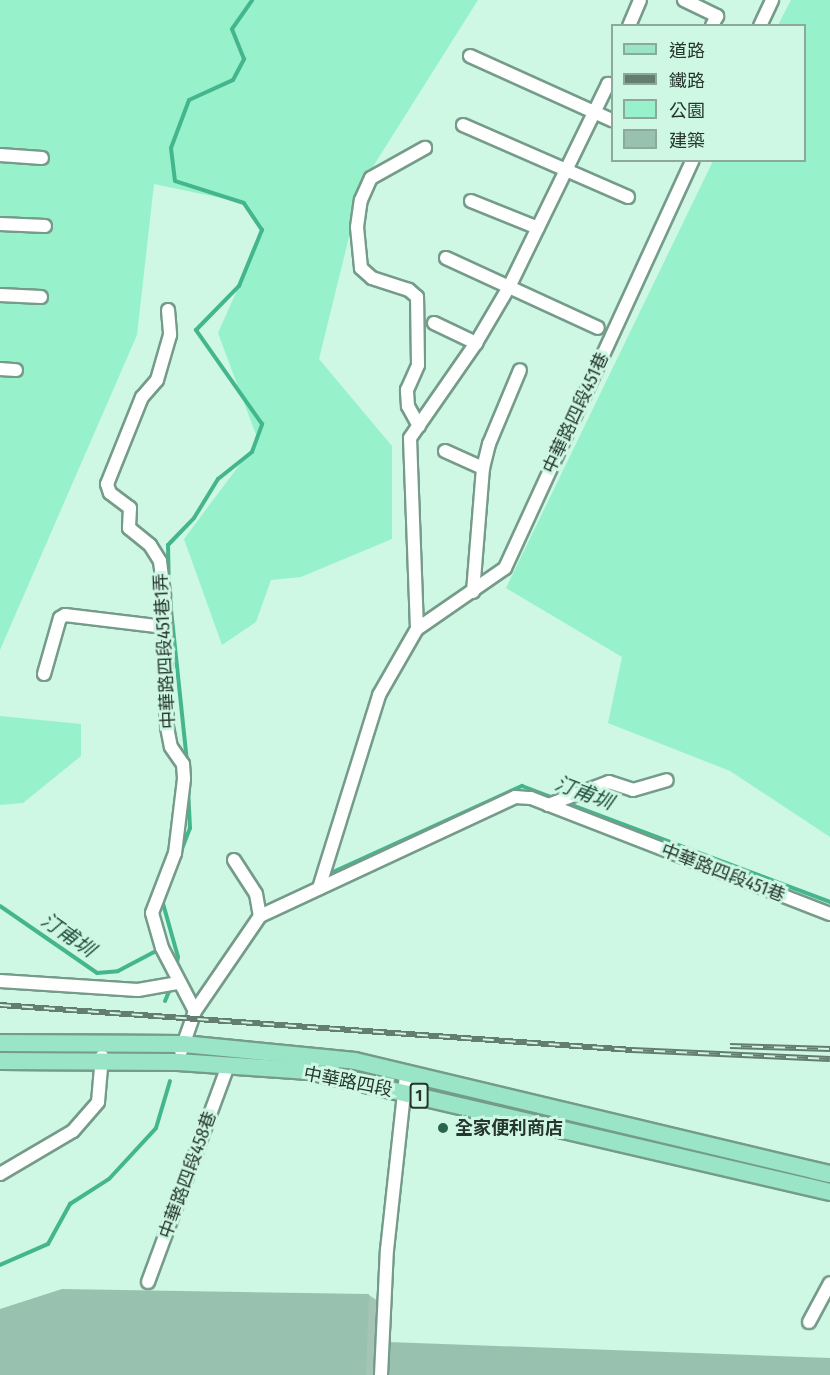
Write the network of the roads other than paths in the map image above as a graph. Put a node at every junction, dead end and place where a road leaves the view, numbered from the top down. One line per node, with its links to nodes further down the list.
1 (640, 0): 4 (lane)
2 (684, 0): 5 (lane)
3 (772, 0): 6 (lane)
4 (630, 24)
5 (713, 24)
6 (761, 24)
7 (470, 56): 9 (lane)
8 (611, 85): 9 (lane)
9 (594, 112): 10 (lane); 16 (lane)
10 (611, 120)
11 (464, 125): 16 (lane)
12 (425, 148): 33 (lane)
13 (0, 156): 14 (lane)
14 (42, 158)
15 (692, 162): 36 (lane, 中華路四段451巷)
16 (565, 170): 17 (lane); 21 (lane)
17 (628, 197)
18 (471, 201): 21 (lane)
19 (0, 224): 20 (lane)
20 (45, 226)
21 (538, 228): 23 (lane)
22 (446, 258): 23 (lane, 中華路四段451巷)
23 (509, 287): 28 (lane, 中華路四段451巷); 29 (lane)
24 (0, 295): 25 (lane)
25 (41, 297)
26 (168, 310): 37 (lane, 中華路四段451巷1弄)
27 (434, 323): 29 (lane)
28 (598, 328)
29 (476, 343): 33 (lane)
30 (0, 369): 31 (lane)
31 (16, 370)
32 (520, 370): 35 (lane)
33 (419, 426): 38 (lane)
34 (445, 451): 35 (lane)
35 (483, 468): 36 (lane)
36 (473, 592): 38 (lane, 中華路四段451巷)
37 (164, 627): 39 (lane); 47 (lane, 中華路四段451巷1弄)
38 (417, 629): 43 (lane, 中華路四段451巷)
39 (44, 674)
40 (667, 780): 41 (lane)
41 (548, 805): 43 (lane, 中華路四段451巷); 44 (lane, 中華路四段451巷)
42 (234, 860): 45 (lane)
43 (319, 888): 45 (lane, 中華路四段451巷)
44 (830, 914)
45 (260, 916): 48 (lane)
46 (0, 981): 47 (lane)
47 (178, 983): 48 (lane, 中華路四段451巷1弄)
48 (195, 1011): 51 (lane)
49 (102, 1042): 50 (main road, 中華路四段 / 1); 51 (main road, 中華路四段 / 1); 53 (lane)
50 (0, 1043)
51 (183, 1044): 54 (lane); 56 (main road, 中華路四段 / 1)
52 (0, 1060): 53 (main road, 中華路四段 / 1)
53 (103, 1062): 54 (main road, 中華路四段 / 1); 58 (lane)
54 (178, 1062): 55 (main road, 中華路四段 / 1)
55 (227, 1068): 57 (main road, 中華路四段 / 1); 61 (lane, 中華路四段458巷)
56 (406, 1074): 57 (lane); 59 (main road, 中華路四段 / 1)
57 (402, 1092): 60 (main road, 中華路四段 / 1); 64 (lane)
58 (0, 1174)
59 (830, 1174)
60 (830, 1192)
61 (148, 1282)
62 (830, 1283): 63 (lane)
63 (809, 1322)
64 (381, 1375)

